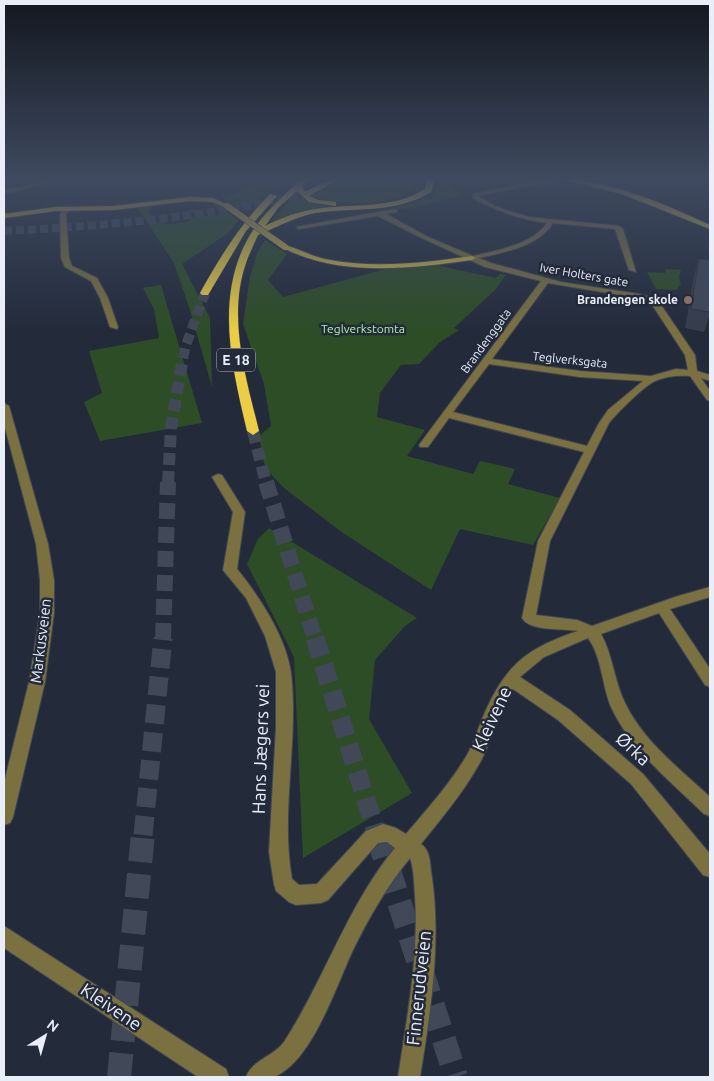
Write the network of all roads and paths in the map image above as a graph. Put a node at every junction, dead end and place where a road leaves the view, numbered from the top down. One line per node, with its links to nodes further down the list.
1 (64, 229): 14 (street)
2 (243, 229): 13 (highway, E 18)
3 (259, 229): 9 (highway, E 18)
4 (260, 229): 10 (main road, bridge)
5 (263, 229): 9 (highway)
6 (410, 229): 10 (street, Iver Holters gate)
7 (547, 229): 10 (street)
8 (620, 229): 11 (street)
9 (256, 233): 22 (highway, E 18)
10 (472, 258): 12 (street, Iver Holters gate)
11 (632, 268)
12 (545, 281): 15 (street, Brandenggata); 16 (street, Iver Holters gate)
13 (205, 293)
14 (114, 327)
15 (488, 361): 18 (street, Teglverksgata); 21 (street, Brandenggata)
16 (693, 373): 17 (street); 18 (street); 19 (street)
17 (710, 378)
18 (650, 379): 24 (street)
19 (710, 398)
20 (4, 406): 32 (street, Markusveien)
21 (447, 414): 23 (street, Brandenggata); 24 (street)
22 (253, 430)
23 (424, 445)
24 (591, 450): 28 (street)
25 (218, 477): 33 (street, Hans Jægers vei)
26 (710, 592): 27 (street, Kleivene)
27 (662, 606): 28 (street, Kleivene); 30 (street)
28 (591, 632): 29 (street, Kleivene); 31 (street)
29 (514, 676): 33 (street, Kleivene); 34 (street, Ørka)
30 (710, 681)
31 (710, 808)
32 (4, 817)
33 (409, 845): 37 (street, Kleivene); 38 (street, Finnerudveien)
34 (710, 868)
35 (4, 936): 36 (street, Kleivene)
36 (218, 1077)
37 (257, 1077)
38 (409, 1077)

